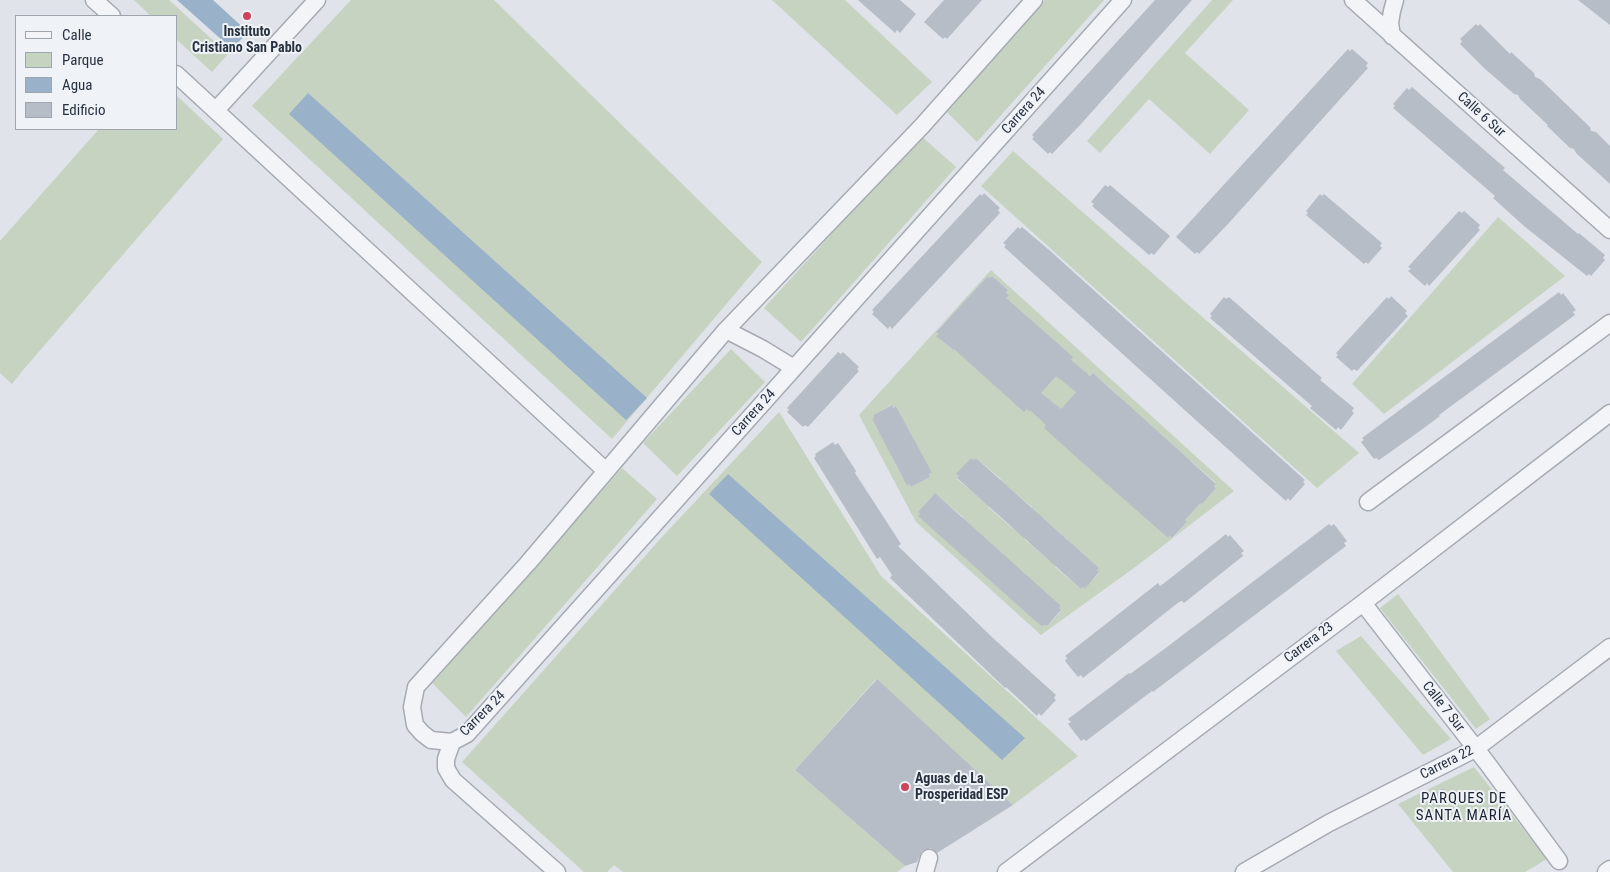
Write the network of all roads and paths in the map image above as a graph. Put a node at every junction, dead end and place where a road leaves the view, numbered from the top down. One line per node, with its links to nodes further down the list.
1 (94, 0): 7 (street)
2 (317, 0): 10 (street)
3 (1034, 0): 13 (street, Carrera 24)
4 (1123, 0): 14 (street, Carrera 24)
5 (1353, 0): 8 (street, Calle 6 Sur)
6 (1395, 0): 8 (street)
7 (111, 15)
8 (1392, 36): 11 (street, Calle 6 Sur)
9 (178, 76): 10 (street)
10 (216, 110): 16 (street)
11 (1610, 230)
12 (1610, 323): 17 (street)
13 (726, 330): 14 (street); 16 (street, Carrera 24)
14 (794, 368): 20 (street, Carrera 24)
15 (1610, 413): 18 (street, Carrera 23)
16 (606, 471): 20 (street, Carrera 24)
17 (1368, 502)
18 (1363, 603): 21 (street, Calle 7 Sur); 25 (street, Carrera 23)
19 (1610, 647): 21 (street, Carrera 22)
20 (452, 742): 24 (street)
21 (1475, 749): 22 (street, Calle 7 Sur); 26 (street, Carrera 22)
22 (1559, 861)
23 (1610, 869): 27 (street)
24 (557, 872)
25 (1006, 872)
26 (1244, 872)
27 (1606, 872)

